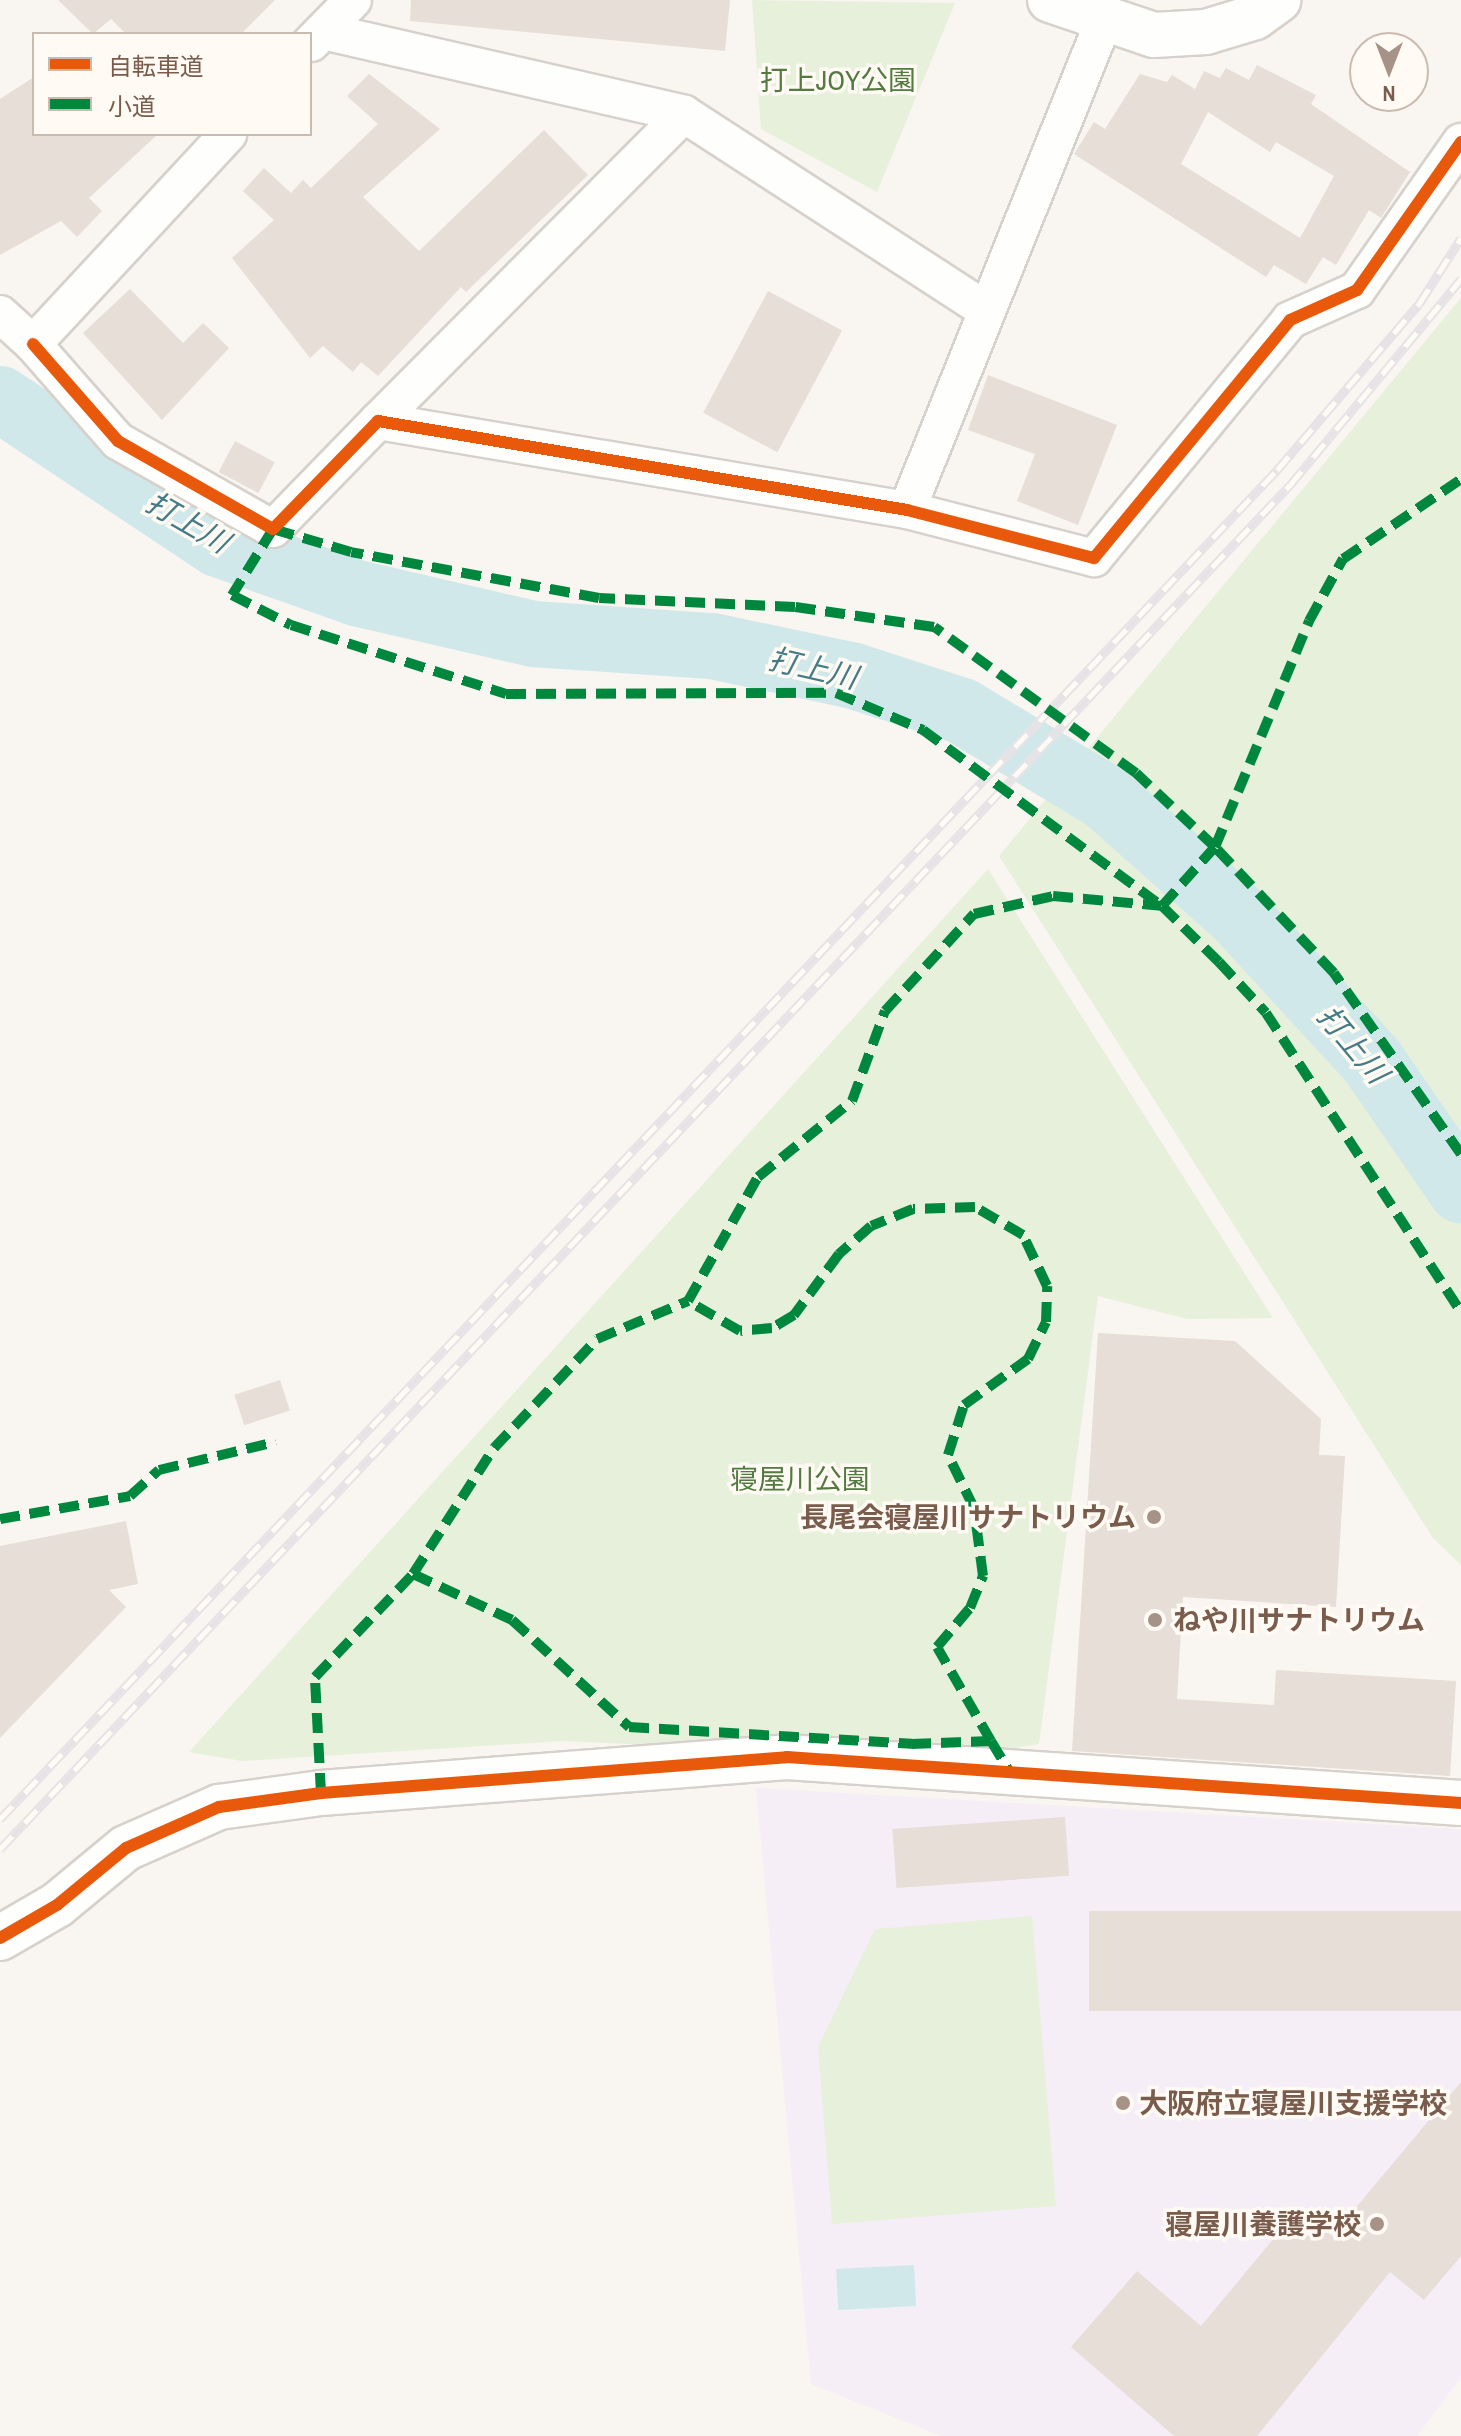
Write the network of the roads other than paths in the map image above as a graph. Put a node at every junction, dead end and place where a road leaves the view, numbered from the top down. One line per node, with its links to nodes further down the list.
1 (353, 0): 5 (street)
2 (1050, 0): 4 (street)
3 (1278, 0): 4 (street)
4 (1103, 23): 9 (street)
5 (316, 38): 6 (street)
6 (684, 114): 9 (street); 12 (street)
7 (226, 136): 11 (street)
8 (1461, 142): 13 (street)
9 (987, 311): 13 (street)
10 (0, 314): 11 (street)
11 (33, 344): 12 (street)
12 (378, 421): 13 (street)
13 (907, 510)
14 (1461, 1803): 15 (street)
15 (0, 1938)

